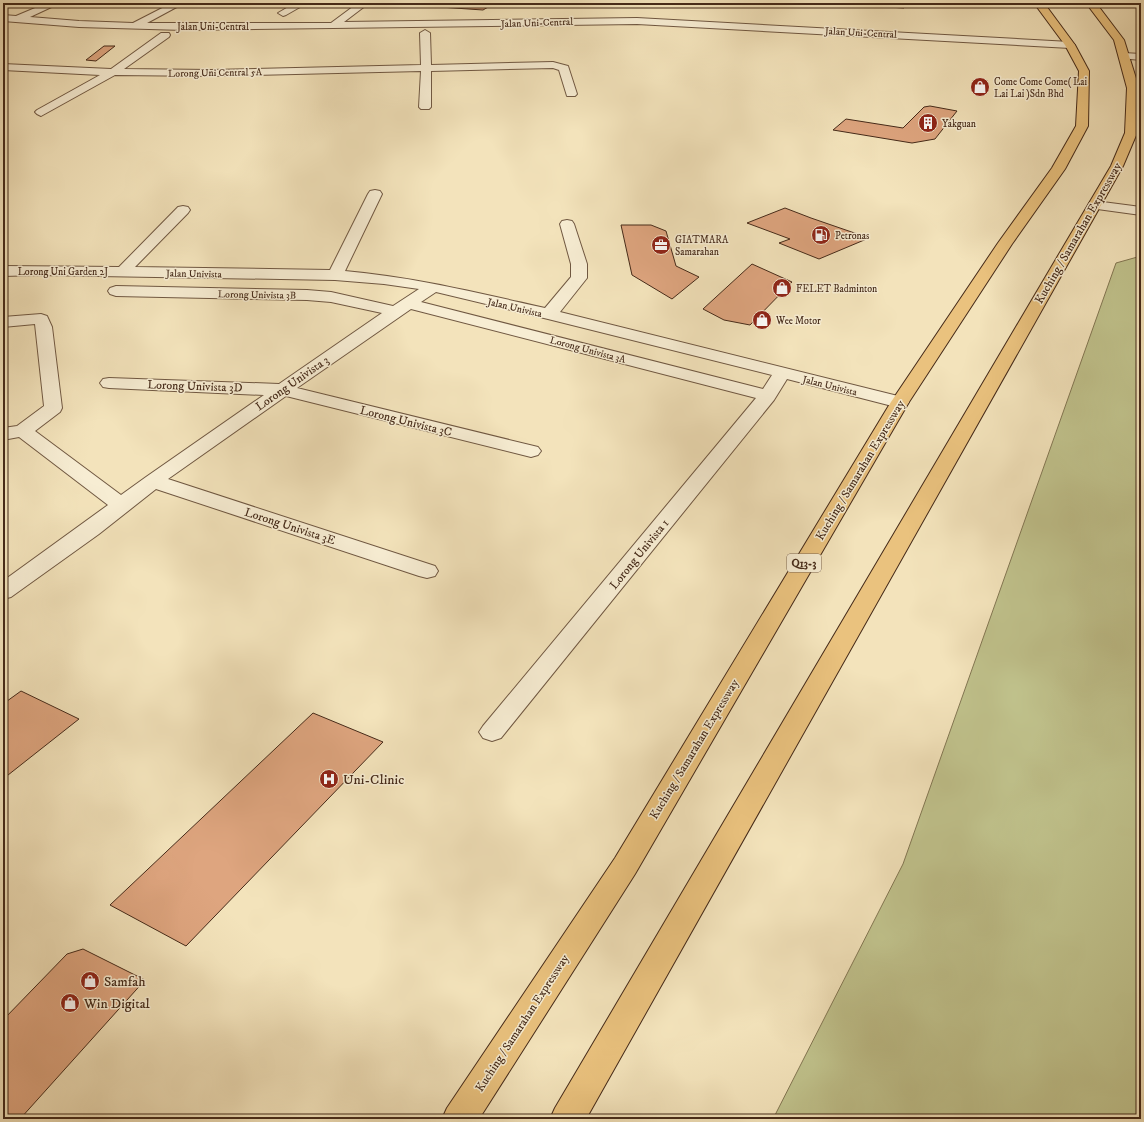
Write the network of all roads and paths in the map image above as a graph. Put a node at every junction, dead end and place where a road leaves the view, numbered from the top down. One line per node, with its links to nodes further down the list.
1 (55, 3): 8 (street)
2 (179, 3): 12 (street)
3 (302, 3): 9 (street)
4 (364, 3): 13 (street)
5 (1039, 3): 19 (highway, Kuching / Samarahan Expressway / Q13-3)
6 (1092, 3): 20 (highway, Kuching / Samarahan Expressway)
7 (3, 11): 8 (street)
8 (32, 13): 11 (street)
9 (283, 13)
10 (3, 18): 11 (street, Jalan Uni-Central)
11 (18, 19): 12 (street, Jalan Uni-Central); 14 (street)
12 (133, 26): 13 (street, Jalan Uni-Central)
13 (333, 26): 19 (street, Jalan Uni-Central)
14 (3, 27)
15 (566, 30): 17 (street)
16 (57, 31): 18 (street)
17 (425, 33): 18 (street); 22 (street)
18 (165, 35): 23 (street)
19 (1070, 45): 45 (highway, Kuching / Samarahan Expressway / Q13-3)
20 (1132, 57): 28 (highway, Kuching / Samarahan Expressway)
21 (3, 67): 23 (street, Lorong Uni Central 5A)
22 (426, 68): 23 (street, Lorong Uni Central 5A); 24 (street, Lorong Uni Central 5A); 25 (street)
23 (113, 72): 26 (street)
24 (571, 94)
25 (425, 107)
26 (41, 112)
27 (375, 194): 35 (street)
28 (1098, 200): 29 (street); 31 (street); 55 (highway, Kuching / Samarahan Expressway)
29 (1141, 204)
30 (183, 210): 34 (street)
31 (1141, 211)
32 (567, 224): 39 (street)
33 (3, 271): 34 (street, Lorong Uni Garden 2J)
34 (122, 272): 35 (street, Jalan Univista)
35 (335, 276): 36 (street, Jalan Univista)
36 (433, 287): 38 (street, Lorong Univista 3); 39 (street, Jalan Univista)
37 (116, 291): 38 (street, Lorong Univista 3B)
38 (402, 307): 43 (street, Lorong Univista 3); 44 (street, Lorong Univista 3A)
39 (549, 314): 41 (street, Jalan Univista)
40 (3, 322): 46 (street)
41 (782, 373): 44 (street, Lorong Univista 1); 45 (street, Jalan Univista)
42 (109, 383): 43 (street, Lorong Univista 3D)
43 (282, 390): 48 (street, Lorong Univista 3C); 49 (street, Lorong Univista 3)
44 (768, 396): 53 (street, Lorong Univista 1)
45 (900, 402): 54 (highway, Kuching / Samarahan Expressway / Q13-3)
46 (23, 431): 47 (street); 50 (street)
47 (3, 434)
48 (531, 451)
49 (153, 481): 50 (street, Lorong Univista 3); 51 (street, Lorong Univista 3E)
50 (121, 505): 52 (street, Lorong Univista 3)
51 (427, 571)
52 (3, 592)
53 (492, 732)
54 (459, 1119)
55 (567, 1119)

